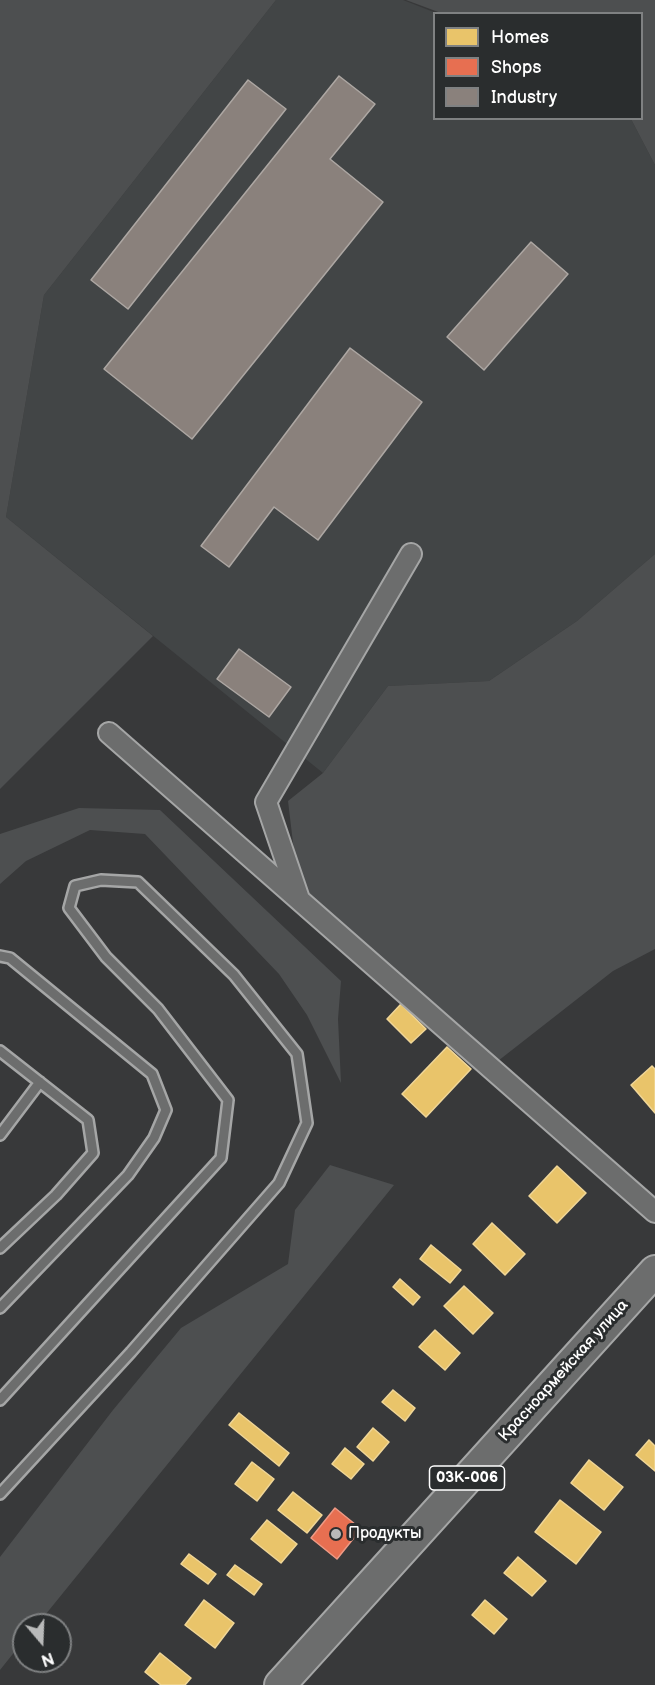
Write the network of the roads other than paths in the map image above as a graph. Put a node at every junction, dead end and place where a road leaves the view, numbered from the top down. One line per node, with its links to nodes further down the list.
1 (411, 554): 3 (street)
2 (109, 734): 3 (street)
3 (300, 902): 8 (street)
4 (0, 956): 11 (lane)
5 (0, 1051): 6 (lane)
6 (40, 1082): 7 (lane); 9 (lane)
7 (0, 1135)
8 (655, 1212)
9 (0, 1248)
10 (655, 1271): 14 (main road, Красноармейская улица / 03К-006)
11 (0, 1308)
12 (0, 1400): 13 (lane)
13 (0, 1494)
14 (280, 1685)

